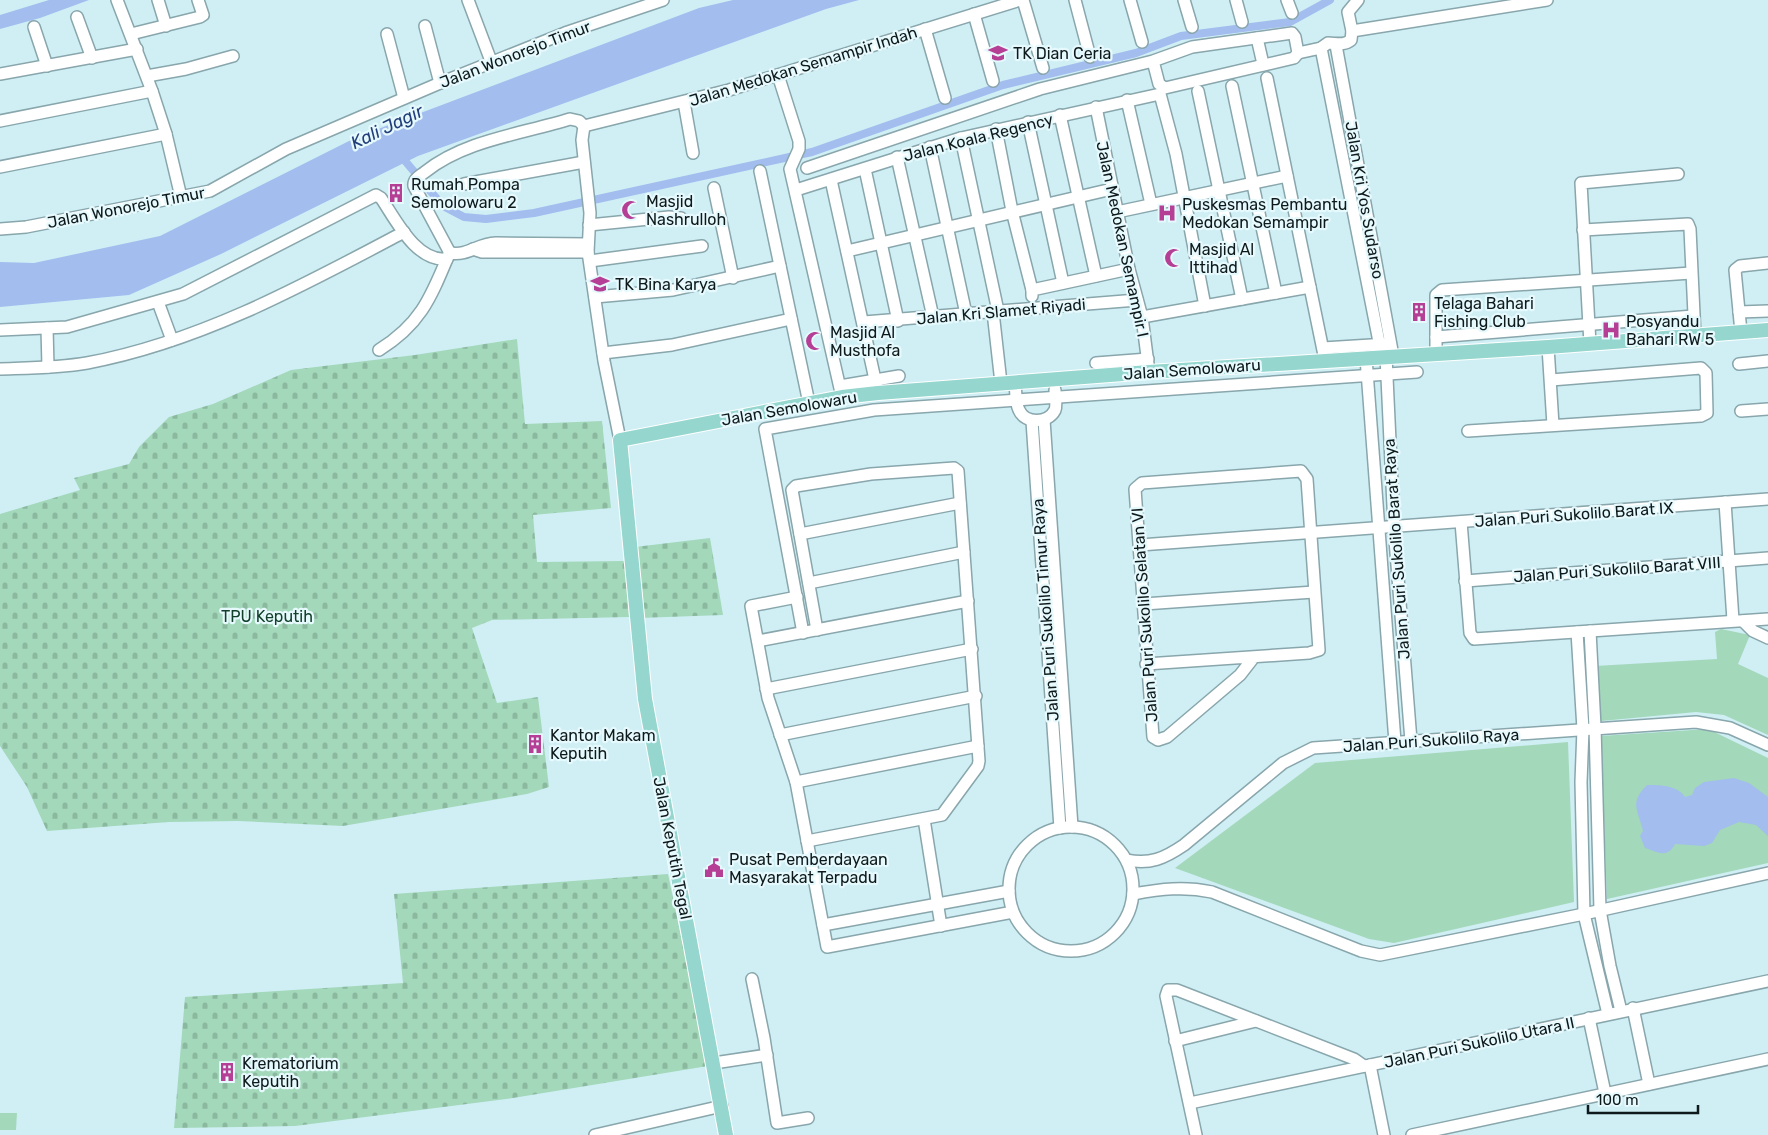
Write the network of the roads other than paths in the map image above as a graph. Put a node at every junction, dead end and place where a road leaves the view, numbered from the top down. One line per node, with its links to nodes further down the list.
1 (118, 0): 25 (street)
2 (158, 0): 19 (street)
3 (198, 0): 19 (street)
4 (468, 0): 36 (street)
5 (664, 0): 14 (street, Jalan Wonorejo Timur)
6 (1021, 0): 16 (street, Jalan Medokan Semampir Indah); 40 (street)
7 (1075, 0): 34 (street)
8 (1130, 0): 28 (street)
9 (1184, 0): 22 (street)
10 (1236, 0): 18 (street)
11 (1288, 0): 15 (street)
12 (1358, 0): 24 (street)
13 (1547, 0): 24 (street)
14 (650, 2): 36 (street, Jalan Wonorejo Timur)
15 (1292, 13)
16 (974, 14): 23 (street, Jalan Medokan Semampir Indah); 45 (street)
17 (77, 17): 35 (street)
18 (1242, 22)
19 (166, 26): 25 (street)
20 (425, 26): 46 (street)
21 (34, 27): 39 (street)
22 (1192, 27)
23 (925, 29): 42 (street, Jalan Medokan Semampir Indah); 52 (street)
24 (1352, 31): 29 (street)
25 (131, 34): 31 (street)
26 (387, 34): 51 (street)
27 (1257, 38): 32 (street); 37 (street); 38 (street)
28 (1142, 42)
29 (1336, 45): 30 (street, Jalan Koala Regency); 57 (street, Jalan Kri Yos Sudarso)
30 (1321, 48): 32 (street, Jalan Koala Regency); 60 (street, Jalan Kri Yos Sudarso)
31 (137, 49): 35 (street); 43 (street)
32 (1297, 55): 38 (street, Jalan Koala Regency)
33 (233, 56): 43 (street)
34 (1090, 57)
35 (92, 58): 39 (street)
36 (492, 61): 46 (street, Jalan Wonorejo Timur)
37 (1153, 61): 50 (street); 70 (street)
38 (1263, 64): 50 (street, Jalan Koala Regency)
39 (47, 66): 41 (street)
40 (1043, 68)
41 (0, 73)
42 (778, 75): 54 (street, Jalan Medokan Semampir Indah); 81 (street)
43 (147, 76): 48 (street)
44 (1267, 78): 74 (street)
45 (993, 80)
46 (440, 83): 51 (street, Jalan Wonorejo Timur)
47 (1232, 86): 76 (street)
48 (152, 91): 58 (street); 63 (street)
49 (1198, 91): 80 (street)
50 (1163, 92): 53 (street, Jalan Koala Regency); 82 (street)
51 (404, 98): 83 (street, Jalan Wonorejo Timur)
52 (946, 98)
53 (1127, 100): 55 (street, Jalan Koala Regency); 85 (street)
54 (684, 102): 61 (street, Jalan Medokan Semampir Indah); 66 (street)
55 (1096, 107): 56 (street, Jalan Koala Regency); 79 (street, Jalan Medokan Semampir I)
56 (1060, 116): 59 (street, Jalan Koala Regency); 84 (street)
57 (1350, 120): 60 (street); 102 (street, Jalan Kri Yos Sudarso)
58 (0, 121)
59 (1028, 122): 62 (street, Jalan Koala Regency); 86 (street)
60 (1336, 123): 103 (street, Jalan Kri Yos Sudarso)
61 (584, 126): 68 (street); 101 (street)
62 (996, 129): 64 (street, Jalan Koala Regency); 87 (street)
63 (166, 134): 69 (street); 83 (street)
64 (961, 138): 65 (street, Jalan Koala Regency); 90 (street)
65 (930, 147): 67 (street, Jalan Koala Regency); 92 (street)
66 (694, 154)
67 (898, 157): 71 (street, Jalan Koala Regency); 96 (street)
68 (584, 162): 77 (street); 91 (street)
69 (0, 167)
70 (807, 168)
71 (865, 169): 75 (street, Jalan Koala Regency); 97 (street)
72 (760, 171): 105 (street)
73 (1678, 174): 94 (street)
74 (1287, 176): 76 (street); 112 (street)
75 (831, 180): 81 (street, Jalan Koala Regency); 99 (street)
76 (1252, 183): 80 (street); 114 (street)
77 (464, 184)
78 (714, 188): 109 (street)
79 (1112, 189): 84 (street); 88 (street, Jalan Medokan Semampir I)
80 (1218, 189): 82 (street); 116 (street)
81 (796, 190): 160 (street)
82 (1184, 196): 85 (street); 119 (street)
83 (181, 197): 93 (street, Jalan Wonorejo Timur)
84 (1078, 198): 86 (street); 108 (street)
85 (1151, 204): 88 (street)
86 (1045, 205): 87 (street); 111 (street)
87 (1012, 211): 90 (street); 113 (street)
88 (1117, 212): 106 (street, Jalan Medokan Semampir I)
89 (681, 218): 91 (street)
90 (980, 220): 92 (street); 122 (street)
91 (589, 225): 100 (street)
92 (947, 227): 96 (street); 124 (street)
93 (0, 229)
94 (1583, 230): 107 (street); 110 (street)
95 (404, 232): 101 (street); 118 (street); 138 (street)
96 (914, 234): 97 (street); 126 (street)
97 (880, 243): 99 (street); 129 (street)
98 (702, 246): 100 (street)
99 (847, 251): 130 (street)
100 (589, 253): 101 (street); 115 (street)
101 (449, 256): 140 (street)
102 (1376, 257): 103 (street); 145 (street, Jalan Kri Yos Sudarso)
103 (1364, 260): 145 (street, Jalan Kri Yos Sudarso)
104 (1768, 264): 123 (street)
105 (780, 266): 109 (street); 128 (street)
106 (1129, 270): 108 (street); 117 (street, Jalan Medokan Semampir I)
107 (1691, 273): 110 (street); 125 (street)
108 (1096, 276): 111 (street)
109 (733, 278): 115 (street)
110 (1585, 280): 131 (street); 137 (street)
111 (1063, 283): 113 (street)
112 (1310, 287): 114 (street); 144 (street)
113 (1032, 290): 120 (street)
114 (1276, 293): 116 (street)
115 (595, 297): 141 (street)
116 (1242, 299): 119 (street)
117 (1137, 300): 120 (street, Jalan Kri Slamet Riyadi); 127 (street, Jalan Medokan Semampir I)
118 (158, 302): 132 (street); 138 (street)
119 (1204, 306): 127 (street)
120 (1032, 308): 122 (street, Jalan Kri Slamet Riyadi)
121 (1768, 310): 123 (street)
122 (996, 311): 124 (street, Jalan Kri Slamet Riyadi); 156 (street)
123 (1739, 312): 135 (street)
124 (966, 314): 126 (street, Jalan Kri Slamet Riyadi)
125 (1693, 316): 131 (street); 136 (street)
126 (933, 317): 129 (street, Jalan Kri Slamet Riyadi)
127 (1142, 317): 149 (street, Jalan Medokan Semampir I)
128 (791, 319): 141 (street); 161 (street)
129 (898, 321): 130 (street, Jalan Kri Slamet Riyadi)
130 (864, 322): 157 (street)
131 (1588, 324): 137 (street); 139 (street)
132 (47, 328): 133 (street); 150 (street)
133 (0, 330)
134 (1768, 330): 135 (main road, Jalan Semolowaru)
135 (1741, 332): 136 (main road, Jalan Semolowaru)
136 (1695, 336): 139 (main road, Jalan Semolowaru)
137 (1436, 337): 142 (street)
138 (172, 340): 150 (street)
139 (1590, 344): 143 (main road, Jalan Semolowaru)
140 (380, 350)
141 (603, 353): 170 (street)
142 (1436, 353): 143 (main road, Jalan Semolowaru); 145 (main road, Jalan Semolowaru)
143 (1549, 353): 155 (street)
144 (1324, 354): 145 (street); 149 (main road, Jalan Semolowaru); 151 (main road, Jalan Semolowaru)
145 (1387, 358): 151 (main road, Jalan Semolowaru); 153 (street); 165 (street, Jalan Puri Sukolilo Barat Raya)
146 (1768, 361): 148 (street)
147 (1096, 363): 149 (street)
148 (1739, 364)
149 (1149, 366): 158 (main road, Jalan Semolowaru)
150 (48, 367): 152 (street)
151 (1366, 367): 158 (street); 164 (street, Jalan Puri Sukolilo Barat Raya)
152 (0, 369)
153 (1417, 372)
154 (899, 376): 157 (street)
155 (1551, 380): 168 (street); 168 (street)
156 (1001, 383): 157 (main road, Jalan Semolowaru); 159 (main road, Jalan Semolowaru)
157 (877, 386): 160 (main road, Jalan Semolowaru)
158 (1055, 388): 159 (main road, Jalan Semolowaru); 166 (street)
159 (1016, 391): 167 (street); 186 (street)
160 (841, 392): 161 (main road, Jalan Semolowaru)
161 (809, 403): 170 (main road, Jalan Semolowaru)
162 (1768, 409): 163 (street)
163 (1740, 411)
164 (1370, 412): 165 (street); 175 (street, Jalan Puri Sukolilo Barat Raya)
165 (1388, 412): 176 (street, Jalan Puri Sukolilo Barat Raya)
166 (1044, 420): 167 (street); 190 (street, Jalan Puri Sukolilo Timur Raya)
167 (1032, 421): 189 (street, Jalan Puri Sukolilo Timur Raya)
168 (1553, 425): 169 (street)
169 (1468, 431)
170 (620, 440): 242 (main road, Jalan Keputih Tegal)
171 (1768, 499): 172 (street, Jalan Puri Sukolilo Barat IX)
172 (1725, 502): 174 (street, Jalan Puri Sukolilo Barat IX); 182 (street)
173 (960, 503): 178 (street); 178 (street); 180 (street)
174 (1461, 522): 176 (street, Jalan Puri Sukolilo Barat IX); 183 (street)
175 (1380, 527): 176 (street, Jalan Puri Sukolilo Barat IX); 177 (street, Jalan Puri Sukolilo Barat IX); 205 (street, Jalan Puri Sukolilo Barat Raya)
176 (1394, 527): 204 (street, Jalan Puri Sukolilo Barat Raya)
177 (1311, 532): 179 (street, Jalan Puri Sukolilo Barat IX); 179 (street, Jalan Puri Sukolilo Selatan VI); 185 (street)
178 (800, 534): 184 (street)
179 (1140, 546): 188 (street, Jalan Puri Sukolilo Selatan VI)
180 (964, 552): 184 (street); 187 (street)
181 (1768, 558): 182 (street, Jalan Puri Sukolilo Barat VIII)
182 (1729, 561): 183 (street, Jalan Puri Sukolilo Barat VIII); 192 (street)
183 (1466, 581): 194 (street)
184 (809, 583): 193 (street)
185 (1314, 592): 188 (street); 199 (street)
186 (796, 597): 195 (street); 197 (street)
187 (968, 601): 193 (street); 198 (street)
188 (1144, 604): 200 (street, Jalan Puri Sukolilo Selatan VI)
189 (1045, 607): 190 (street); 216 (street, Jalan Puri Sukolilo Timur Raya)
190 (1057, 607): 216 (street, Jalan Puri Sukolilo Timur Raya)
191 (1768, 619): 192 (street)
192 (1738, 620): 194 (street); 196 (street)
193 (817, 630): 195 (street)
194 (1584, 632): 201 (street); 202 (street)
195 (803, 633): 197 (street)
196 (1768, 638)
197 (758, 641): 203 (street)
198 (972, 649): 203 (street); 206 (street)
199 (1254, 657): 200 (street); 200 (street, Jalan Puri Sukolilo Selatan VI)
200 (1146, 664)
201 (1580, 685): 202 (street); 208 (street)
202 (1592, 685): 207 (street)
203 (766, 689): 209 (street)
204 (1406, 693): 205 (street); 210 (street, Jalan Puri Sukolilo Barat Raya)
205 (1393, 694): 211 (street, Jalan Puri Sukolilo Barat Raya)
206 (976, 696): 209 (street); 212 (street)
207 (1595, 728): 208 (street, Jalan Puri Sukolilo Raya); 213 (street, Jalan Puri Sukolilo Raya); 218 (street)
208 (1583, 729): 210 (street, Jalan Puri Sukolilo Raya); 217 (street)
209 (780, 735): 214 (street)
210 (1411, 741): 211 (street, Jalan Puri Sukolilo Raya)
211 (1395, 742): 220 (street, Jalan Puri Sukolilo Raya)
212 (978, 746): 214 (street); 215 (street)
213 (1768, 746)
214 (796, 782): 219 (street)
215 (924, 819): 219 (street); 224 (street)
216 (1066, 828): 220 (street); 222 (street)
217 (1582, 829): 218 (street); 227 (street)
218 (1596, 830): 225 (street)
219 (807, 841): 228 (street)
220 (1127, 860): 223 (street)
221 (1768, 873): 225 (street)
222 (1009, 891): 224 (street); 226 (street)
223 (1133, 894): 226 (street); 227 (street)
224 (937, 905): 228 (street); 229 (street)
225 (1600, 910): 227 (street); 230 (street)
226 (1013, 912): 229 (street)
227 (1584, 914): 231 (street)
228 (823, 925): 229 (street)
229 (941, 926)
230 (1608, 956): 231 (street); 235 (street)
231 (1595, 959): 236 (street)
232 (752, 979): 240 (street)
233 (1768, 981): 234 (street, Jalan Puri Sukolilo Utara II)
234 (1633, 1008): 235 (street, Jalan Puri Sukolilo Utara II); 244 (street)
235 (1621, 1011): 236 (street, Jalan Puri Sukolilo Utara II)
236 (1608, 1014): 237 (street, Jalan Puri Sukolilo Utara II)
237 (1589, 1018): 243 (street, Jalan Puri Sukolilo Utara II); 245 (street)
238 (1256, 1021): 239 (street); 239 (street); 243 (street)
239 (1176, 1041): 246 (street)
240 (767, 1055): 242 (street); 249 (street)
241 (1768, 1059): 244 (street)
242 (714, 1063): 247 (main road, Jalan Keputih Tegal)
243 (1367, 1066): 246 (street, Jalan Puri Sukolilo Utara II); 254 (street)
244 (1649, 1084): 245 (street)
245 (1605, 1093): 255 (street)
246 (1190, 1103): 253 (street)
247 (722, 1106): 250 (street); 251 (main road, Jalan Keputih Tegal)
248 (808, 1118): 249 (street)
249 (777, 1123): 252 (street)
250 (595, 1135)
251 (726, 1135)
252 (779, 1135)
253 (1196, 1135)
254 (1384, 1135)
255 (1412, 1135)

